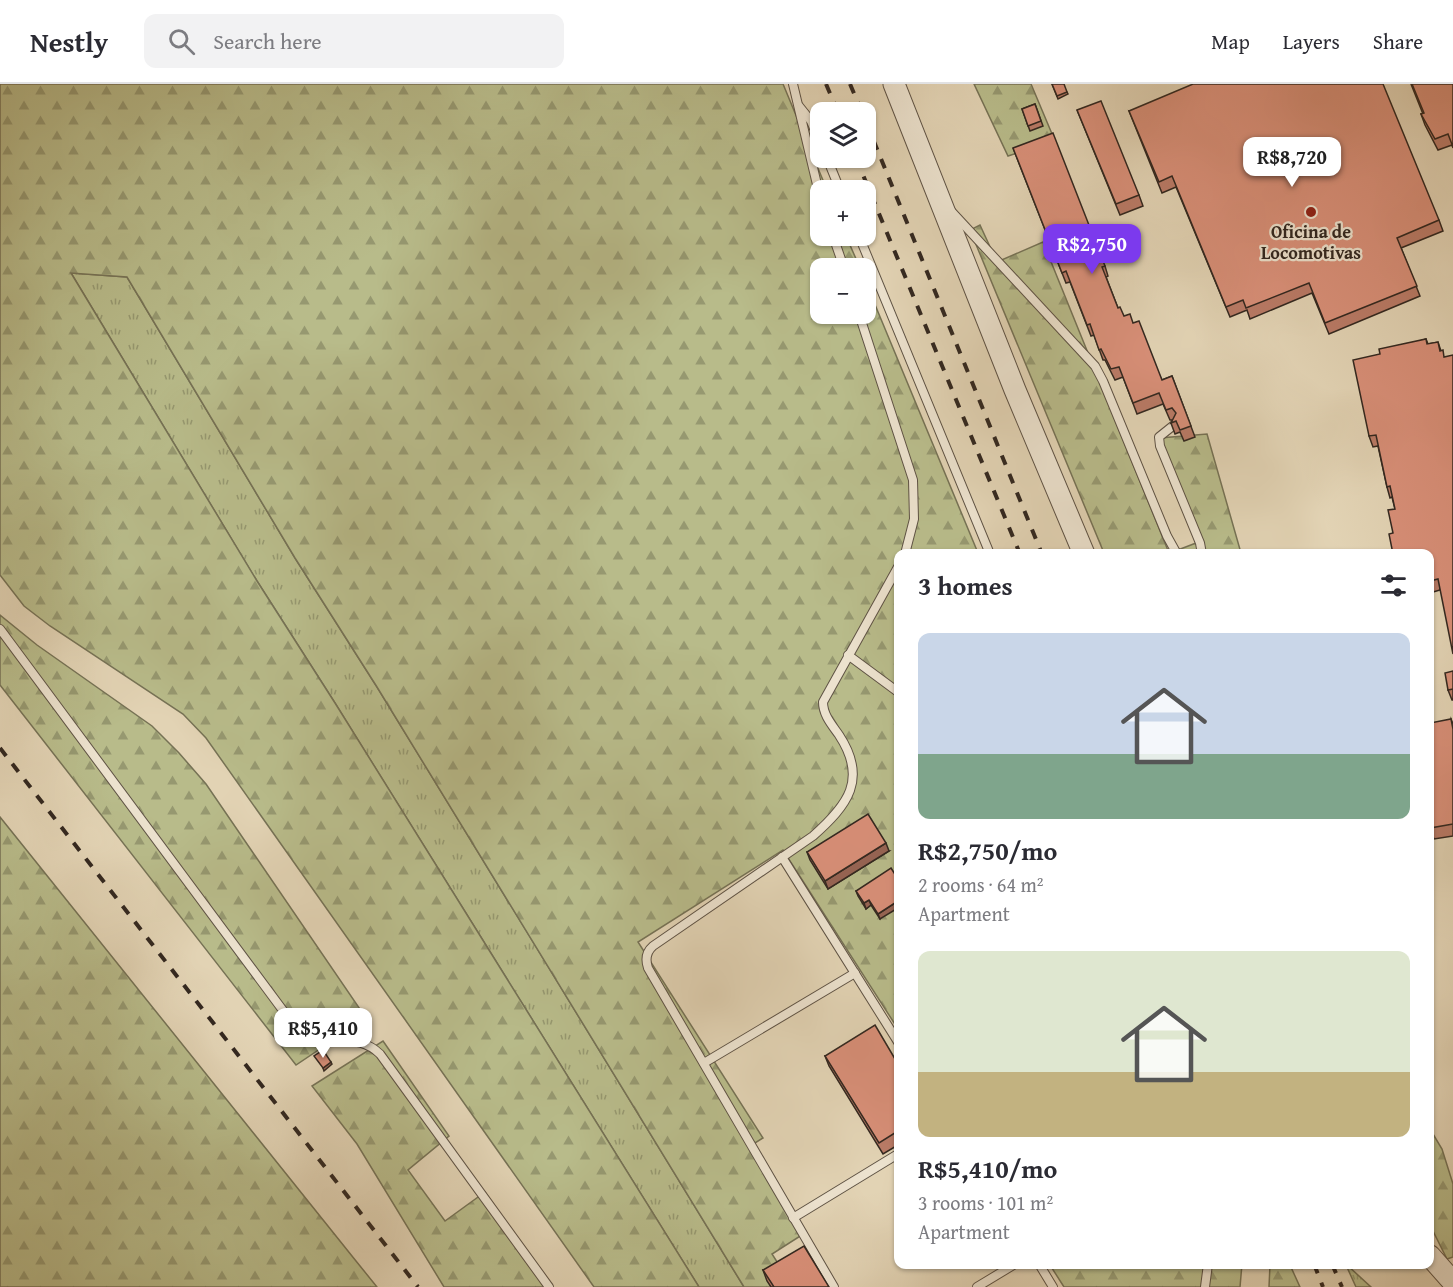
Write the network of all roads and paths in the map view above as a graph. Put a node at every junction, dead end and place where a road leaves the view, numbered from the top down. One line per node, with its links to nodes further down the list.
1 (793, 84): 3 (lane)
2 (894, 84): 6 (street)
3 (799, 106): 4 (lane); 5 (lane)
4 (810, 120)
5 (816, 180)
6 (941, 200): 12 (street); 13 (lane)
7 (863, 246): 11 (lane)
8 (861, 324): 10 (lane)
9 (1174, 424): 14 (lane)
10 (906, 549)
11 (988, 549)
12 (1082, 549)
13 (1174, 549)
14 (1202, 549)
15 (894, 574): 17 (lane)
16 (0, 629): 30 (lane)
17 (848, 655): 18 (lane); 19 (lane)
18 (894, 689)
19 (782, 856): 20 (lane); 22 (lane)
20 (855, 973): 21 (lane); 22 (lane)
21 (894, 1036)
22 (704, 1064): 24 (lane)
23 (894, 1156): 24 (lane)
24 (793, 1218): 31 (lane)
25 (1434, 1261): 29 (street)
26 (1007, 1269): 32 (lane)
27 (1042, 1269): 33 (lane)
28 (1207, 1269): 34 (lane)
29 (1453, 1282)
30 (549, 1287)
31 (834, 1287)
32 (977, 1287)
33 (1053, 1287)
34 (1205, 1287)

